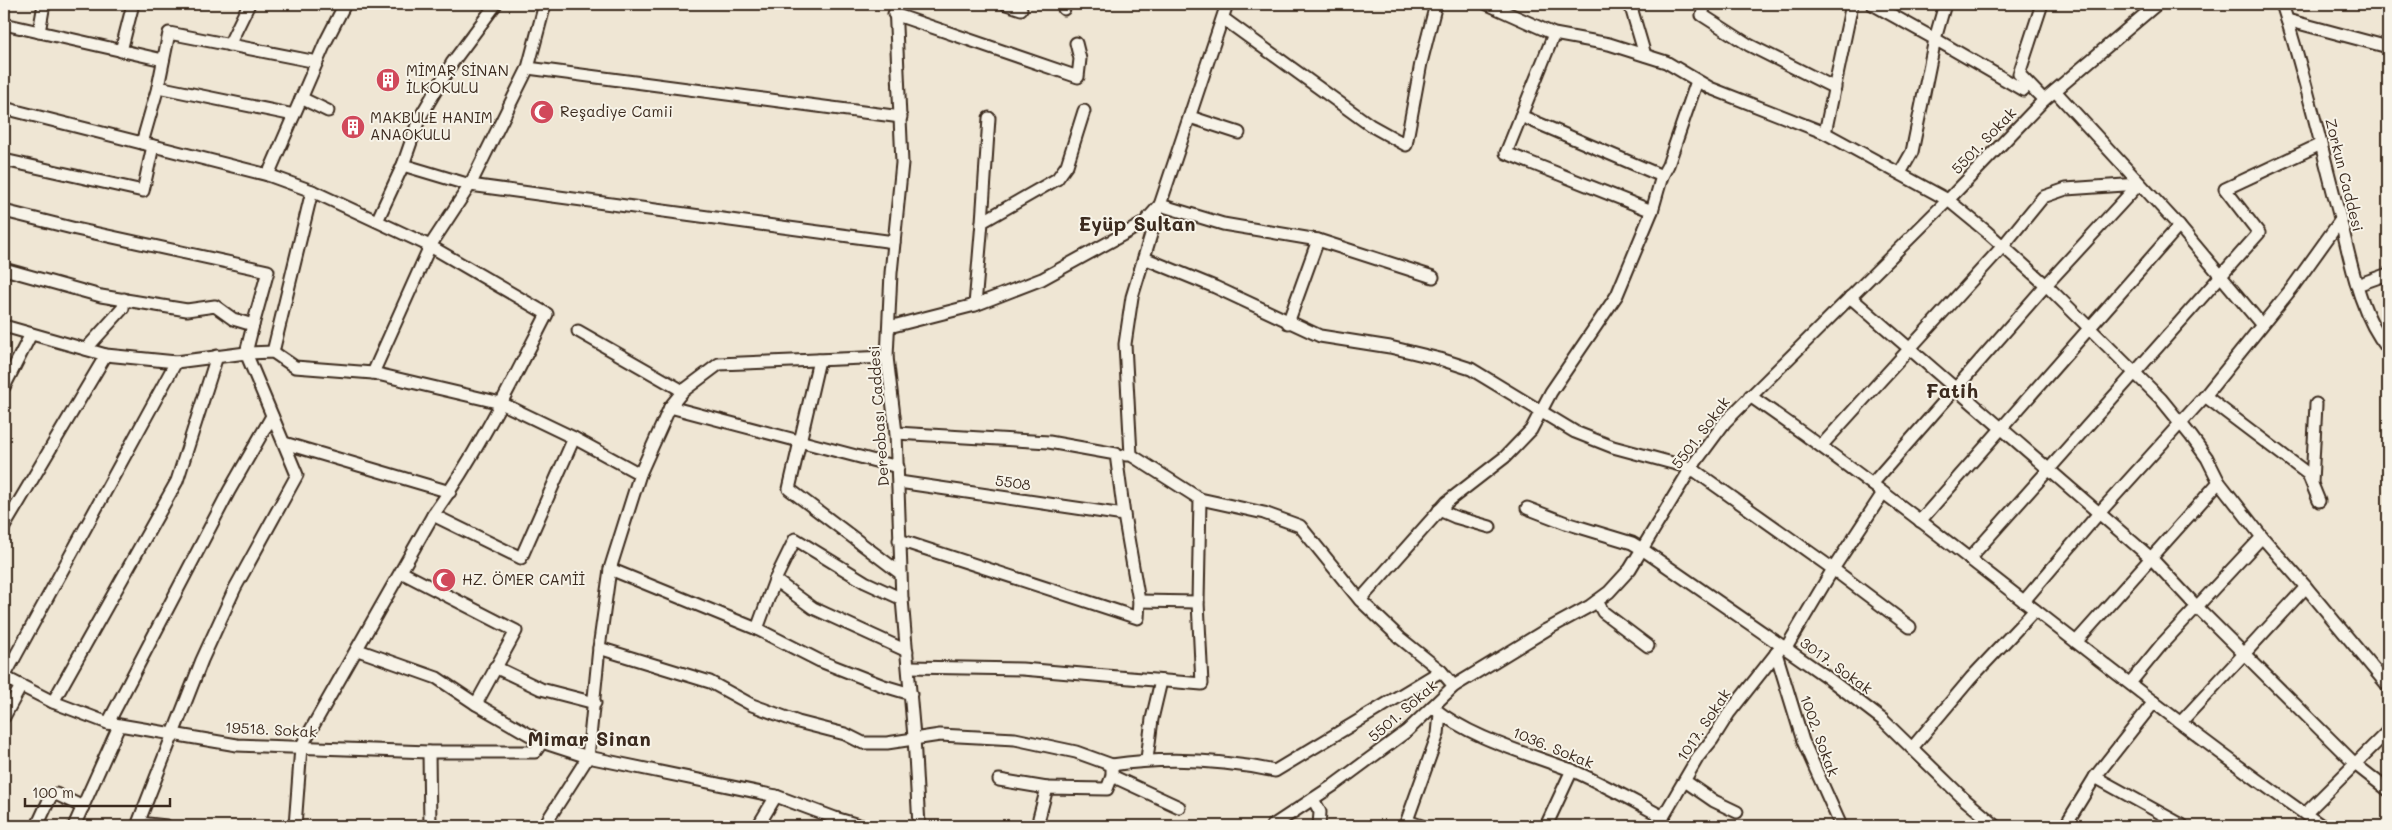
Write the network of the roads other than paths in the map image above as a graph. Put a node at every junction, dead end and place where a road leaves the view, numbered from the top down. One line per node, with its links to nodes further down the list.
1 (44, 4): 24 (street)
2 (133, 4): 30 (street)
3 (249, 4): 28 (street)
4 (345, 4): 33 (street)
5 (496, 4): 55 (street)
6 (545, 4): 34 (street)
7 (1006, 4): 20 (street)
8 (1227, 4): 21 (street)
9 (1436, 4): 21 (street)
10 (1487, 4): 25 (street)
11 (1630, 4): 31 (street)
12 (1705, 4): 38 (street)
13 (1852, 4): 38 (street)
14 (1872, 4): 26 (street)
15 (1945, 4): 26 (street)
16 (2042, 4): 36 (street)
17 (2157, 4): 39 (street, 5501. Sokak)
18 (2282, 4): 22 (street, Zorkun Caddesi)
19 (895, 9): 27 (street); 47 (street, Dereobası Caddesi)
20 (1021, 9)
21 (1224, 18): 48 (street)
22 (2287, 20): 29 (street); 53 (street, Zorkun Caddesi)
23 (4, 24): 24 (street)
24 (39, 32): 30 (street)
25 (1554, 34): 31 (street); 46 (street)
26 (1935, 39): 36 (street); 56 (street)
27 (1076, 43)
28 (229, 45): 32 (street); 33 (street)
29 (2388, 47)
30 (121, 51): 32 (street)
31 (1646, 55): 35 (street)
32 (163, 60): 37 (street)
33 (317, 62): 40 (street)
34 (528, 68): 47 (street); 60 (street)
35 (1697, 81): 51 (street); 58 (street)
36 (2028, 84): 41 (street)
37 (158, 87): 45 (street); 52 (street)
38 (1835, 88): 51 (street)
39 (2055, 91): 41 (street, 5501. Sokak); 59 (street)
40 (301, 98): 43 (street); 45 (street)
41 (2044, 100): 62 (street, 5501. Sokak)
42 (4, 108): 52 (street)
43 (328, 111)
44 (1084, 111): 68 (street)
45 (294, 115): 57 (street)
46 (1521, 116): 58 (street); 65 (street)
47 (901, 117): 71 (street, Dereobası Caddesi)
48 (1190, 117): 50 (street); 63 (street)
49 (989, 118): 68 (street)
50 (1239, 133)
51 (1824, 133): 56 (street)
52 (147, 144): 54 (street); 57 (street)
53 (2321, 144): 67 (street, Zorkun Caddesi); 77 (street)
54 (4, 160)
55 (403, 165): 60 (street); 66 (street)
56 (1900, 173): 62 (street)
57 (268, 175): 61 (street)
58 (1662, 176): 65 (street)
59 (2139, 184): 69 (street); 73 (street); 79 (street)
60 (470, 185): 71 (street); 72 (street)
61 (312, 191): 66 (street); 96 (street)
62 (1948, 200): 73 (street); 81 (street, 5501. Sokak)
63 (1160, 205): 70 (street); 74 (street); 83 (street)
64 (4, 211): 86 (street)
65 (1652, 211): 112 (street)
66 (377, 221): 72 (street)
67 (2340, 221): 80 (street, Zorkun Caddesi); 85 (street)
68 (982, 222): 83 (street)
69 (2180, 226): 77 (street); 89 (street)
70 (1318, 240): 78 (street); 84 (street)
71 (894, 242): 88 (street, Dereobası Caddesi)
72 (430, 246): 103 (street); 109 (street)
73 (2003, 246): 79 (street); 94 (street)
74 (1144, 258): 84 (street); 122 (street)
75 (4, 269): 82 (street)
76 (2388, 274): 80 (street)
77 (2220, 275): 85 (street); 102 (street)
78 (1433, 277)
79 (2046, 285): 89 (street); 105 (street)
80 (2356, 285): 92 (street, Zorkun Caddesi)
81 (1850, 297): 94 (street); 107 (street, 5501. Sokak)
82 (124, 299): 86 (street); 93 (street)
83 (974, 305): 88 (street)
84 (1288, 323): 112 (street)
85 (2261, 324): 108 (street)
86 (253, 325): 95 (street)
87 (4, 326): 91 (street)
88 (889, 326): 99 (street, Dereobası Caddesi)
89 (2090, 328): 102 (street); 115 (street)
90 (578, 332): 106 (street)
91 (31, 334): 93 (street); 104 (street)
92 (2388, 349)
93 (86, 350): 97 (street)
94 (1908, 350): 105 (street); 120 (street)
95 (246, 352): 96 (street); 98 (street); 113 (street)
96 (273, 352): 103 (street)
97 (106, 355): 101 (street); 141 (street)
98 (217, 356): 101 (street); 181 (street)
99 (887, 357): 100 (street); 116 (street, Dereobası Caddesi)
100 (819, 360): 106 (street); 118 (street)
101 (176, 362): 174 (street)
102 (2135, 370): 114 (street); 125 (street)
103 (373, 373): 109 (street)
104 (4, 387)
105 (1956, 389): 115 (street); 130 (street)
106 (683, 391): 111 (street)
107 (1750, 396): 120 (street); 124 (street, 5501. Sokak)
108 (2205, 396): 114 (street); 129 (street)
109 (501, 403): 117 (street); 131 (street)
110 (2316, 404): 129 (street)
111 (670, 407): 118 (street); 126 (street)
112 (1540, 413): 124 (street); 136 (street)
113 (272, 416): 119 (street); 188 (street)
114 (2180, 422): 128 (street); 137 (street)
115 (2001, 428): 125 (street); 140 (street)
116 (896, 433): 121 (street); 123 (street, Dereobası Caddesi)
117 (574, 438): 126 (street); 138 (street)
118 (800, 442): 123 (street); 151 (street)
119 (284, 444): 131 (street); 190 (street)
120 (1822, 445): 130 (street)
121 (1116, 454): 122 (street); 139 (street)
122 (1131, 455): 133 (street)
123 (898, 467): 127 (street, Dereobası Caddesi)
124 (1691, 468): 145 (street, 5501. Sokak); 149 (street)
125 (2048, 468): 137 (street); 146 (street)
126 (640, 474): 148 (street)
127 (899, 482): 139 (street, 5508); 144 (street, Dereobası Caddesi)
128 (2219, 482): 143 (street); 147 (street)
129 (2312, 483): 134 (street)
130 (1872, 484): 132 (street)
131 (450, 492): 138 (street)
132 (1883, 492): 140 (street); 149 (street, 1017. Sokak)
133 (1200, 499): 155 (street); 158 (street)
134 (2319, 500)
135 (1527, 508): 145 (street, 3017. Sokak)
136 (1439, 510): 142 (street); 155 (street)
137 (2100, 512): 147 (street); 157 (street)
138 (433, 515): 150 (street)
139 (1124, 515): 156 (street)
140 (1920, 521): 146 (street)
141 (4, 527)
142 (1490, 527)
143 (2262, 537): 153 (street); 160 (street)
144 (899, 540): 151 (street, Dereobası Caddesi); 156 (street)
145 (1642, 549): 159 (street, 5501. Sokak); 167 (street, 3017. Sokak)
146 (1969, 559): 157 (street)
147 (2152, 559): 160 (street); 164 (street)
148 (610, 569): 163 (street); 166 (street)
149 (1833, 569): 162 (street); 167 (street, 1017. Sokak)
150 (400, 572): 168 (street); 171 (street)
151 (900, 573): 154 (street, Dereobası Caddesi)
152 (775, 580): 154 (street); 163 (street); 169 (street)
153 (2306, 587): 170 (street); 179 (street)
154 (902, 599): 169 (street, Dereobası Caddesi)
155 (1360, 600): 173 (street)
156 (1139, 601): 158 (street)
157 (2024, 601): 161 (street)
158 (1198, 602): 175 (street)
159 (1597, 602): 165 (street); 178 (street, 5501. Sokak)
160 (2197, 607): 170 (street); 176 (street)
161 (2035, 610): 164 (street); 194 (street)
162 (1910, 627)
163 (757, 629): 180 (street)
164 (2076, 642): 176 (street)
165 (1648, 646)
166 (599, 648): 183 (street); 191 (street)
167 (1781, 649): 194 (street, 3017. Sokak); 203 (street, 1017. Sokak); 230 (street, 1002. Sokak)
168 (358, 650): 184 (street); 193 (street)
169 (907, 652): 172 (street, Dereobası Caddesi)
170 (2244, 652): 187 (street); 198 (street)
171 (495, 667): 183 (street); 184 (street)
172 (909, 667): 175 (street); 180 (street, Dereobası Caddesi)
173 (1441, 671): 178 (street); 197 (street)
174 (4, 677): 177 (street, 19518. Sokak)
175 (1161, 681): 197 (street)
176 (2130, 683): 182 (street)
177 (21, 686): 181 (street, 19518. Sokak); 186 (street)
178 (1454, 686): 185 (street, 5501. Sokak)
179 (2388, 686)
180 (910, 694): 191 (street, Dereobası Caddesi)
181 (54, 702): 188 (street, 19518. Sokak)
182 (2154, 702): 187 (street); 201 (street)
183 (595, 703): 196 (street)
184 (476, 704): 192 (street)
185 (1436, 711): 200 (street, 1036. Sokak); 207 (street, 5501. Sokak); 213 (street)
186 (4, 717)
187 (2180, 722): 211 (street)
188 (113, 724): 190 (street, 19518. Sokak); 208 (street)
189 (2388, 731): 198 (street)
190 (174, 735): 193 (street, 19518. Sokak); 215 (street)
191 (914, 737): 199 (street); 224 (street, Dereobası Caddesi)
192 (542, 742): 195 (street, 19518. Sokak); 196 (street)
193 (301, 747): 195 (street, 19518. Sokak); 219 (street)
194 (1912, 748): 231 (street, 3017. Sokak)
195 (429, 752): 220 (street)
196 (588, 757): 206 (street); 221 (street)
197 (1147, 759): 199 (street)
198 (2355, 764): 205 (street); 211 (street)
199 (1112, 770): 204 (street); 209 (street)
200 (1572, 770): 212 (street, 1036. Sokak); 229 (street)
201 (2094, 777): 214 (street); 232 (street)
202 (999, 780): 204 (street)
203 (1685, 781): 210 (street); 212 (street, 1017. Sokak)
204 (1047, 788): 225 (street)
205 (2388, 790)
206 (776, 796): 222 (street); 223 (street)
207 (1313, 799): 226 (street, 5501. Sokak); 227 (street)
208 (83, 807): 216 (street); 217 (street)
209 (1179, 807)
210 (1737, 812)
211 (2305, 814): 233 (street)
212 (1662, 822)
213 (1406, 824): 228 (street)
214 (2182, 824)
215 (138, 825): 218 (street)
216 (37, 826)
217 (74, 826)
218 (166, 826)
219 (295, 826)
220 (430, 826)
221 (544, 826)
222 (758, 826)
223 (862, 826)
224 (919, 826)
225 (1040, 826)
226 (1272, 826)
227 (1318, 826)
228 (1422, 826)
229 (1546, 826)
230 (1842, 826)
231 (1996, 826)
232 (2065, 826)
233 (2322, 826)

